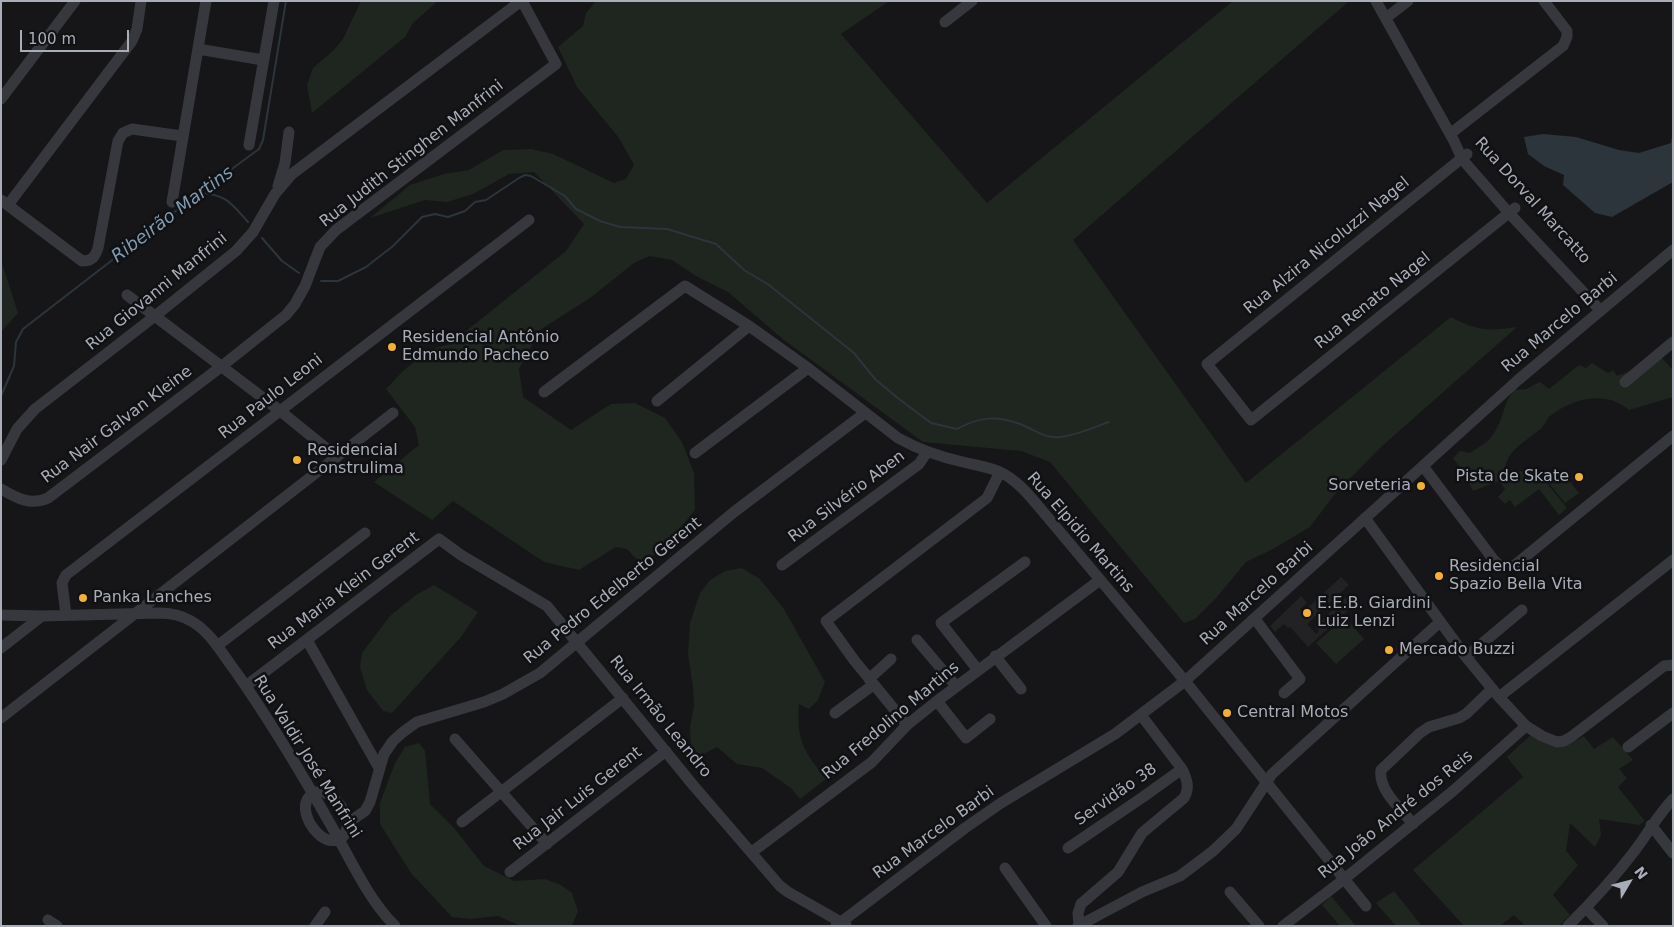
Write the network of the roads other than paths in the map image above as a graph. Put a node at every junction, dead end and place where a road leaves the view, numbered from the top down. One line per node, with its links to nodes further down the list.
1 (75, 1): 14 (street)
2 (141, 1): 21 (street)
3 (206, 1): 12 (street)
4 (274, 1): 13 (street)
5 (522, 1): 20 (street, Rua Giovanni Manfrini); 31 (street, Rua Judith Stinghen Manfrini)
6 (972, 1): 11 (street)
7 (1376, 1): 10 (street, Rua Dorval Marcatto)
8 (1408, 1): 10 (street)
9 (1544, 1): 17 (street)
10 (1386, 18): 17 (street, Rua Dorval Marcatto)
11 (945, 22)
12 (198, 49): 13 (street); 16 (street)
13 (263, 60): 18 (street)
14 (1, 99)
15 (289, 132): 20 (street)
16 (182, 136): 21 (street); 22 (street)
17 (1452, 137): 19 (street, Rua Dorval Marcatto)
18 (249, 145)
19 (1465, 156): 23 (street, Rua Dorval Marcatto); 39 (street, Rua Alzira Nicoluzzi Nagel)
20 (275, 194): 28 (street, Rua Giovanni Manfrini)
21 (5, 202)
22 (172, 202)
23 (1512, 211): 27 (street, Rua Dorval Marcatto); 39 (street, Rua Renato Nagel)
24 (529, 220): 36 (street, Rua Paulo Leoni)
25 (1673, 250): 27 (street, Rua Marcelo Barbi)
26 (127, 295): 28 (street)
27 (1603, 308): 45 (street, Rua Marcelo Barbi)
28 (155, 316): 31 (street); 44 (street, Rua Giovanni Manfrini)
29 (749, 326): 32 (street, Rua Elpidio Martins); 34 (street, Rua Elpidio Martins); 35 (street)
30 (1673, 342): 33 (street)
31 (222, 366): 36 (street); 47 (street, Rua Nair Galvan Kleine)
32 (808, 368): 38 (street, Rua Elpidio Martins); 42 (street)
33 (1625, 382)
34 (544, 392)
35 (657, 401)
36 (280, 410): 43 (street); 58 (street, Rua Paulo Leoni)
37 (393, 413): 43 (street)
38 (865, 413): 41 (street, Rua Elpidio Martins); 64 (street, Rua Pedro Edelberto Gerent)
39 (1251, 420)
40 (1673, 436): 45 (street)
41 (927, 452): 46 (street, Rua Elpidio Martins); 53 (street, Rua Silvério Aben)
42 (696, 453)
43 (337, 457): 56 (street)
44 (1, 460)
45 (1423, 466): 48 (street, Rua Marcelo Barbi)
46 (1000, 472): 54 (street, Rua Elpidio Martins); 72 (street)
47 (1, 489)
48 (1365, 518): 60 (street, Rua Marcelo Barbi); 61 (street)
49 (365, 532): 65 (street)
50 (439, 539): 62 (street, Rua Maria Klein Gerent); 64 (street, Rua Irmão Leandro)
51 (1673, 560): 78 (street)
52 (1025, 562): 71 (street)
53 (782, 565)
54 (1100, 580): 67 (street, Rua Fredolino Martins); 73 (street, Rua Elpidio Martins)
55 (1522, 610): 68 (street)
56 (136, 613): 58 (street, Rua Valdir José Manfrini); 65 (street, Rua Valdir José Manfrini); 84 (street)
57 (1, 615): 59 (street, Rua Valdir José Manfrini)
58 (66, 615): 59 (street, Rua Valdir José Manfrini)
59 (42, 616): 66 (street)
60 (1255, 619): 73 (street, Rua Marcelo Barbi); 77 (street)
61 (1440, 622): 68 (street); 93 (street)
62 (307, 640): 74 (street, Rua Maria Klein Gerent); 91 (street)
63 (917, 640): 75 (street)
64 (578, 643): 79 (street, Rua Irmão Leandro); 91 (street, Rua Pedro Edelberto Gerent)
65 (217, 646): 74 (street, Rua Valdir José Manfrini)
66 (1, 648)
67 (995, 656): 71 (street, Rua Fredolino Martins); 76 (street)
68 (1466, 657): 78 (street)
69 (891, 659): 72 (street)
70 (1672, 664): 87 (street)
71 (978, 670): 75 (street, Rua Fredolino Martins)
72 (871, 682): 81 (street); 86 (street)
73 (1185, 682): 83 (street, Rua Marcelo Barbi); 93 (street, Rua Elpidio Martins)
74 (246, 686): 94 (street, Rua Valdir José Manfrini)
75 (956, 686): 80 (street, Rua Fredolino Martins)
76 (1021, 689)
77 (1284, 693)
78 (1496, 693): 87 (street); 99 (street)
79 (623, 698): 90 (street, Rua Irmão Leandro); 95 (street)
80 (937, 701): 85 (street); 86 (street, Rua Fredolino Martins)
81 (835, 713)
82 (1673, 713): 89 (street)
83 (1141, 715): 92 (street); 113 (street, Rua Marcelo Barbi)
84 (1, 718)
85 (990, 720)
86 (907, 725): 104 (street, Rua Fredolino Martins)
87 (1526, 726): 99 (street, Rua João André dos Reis)
88 (455, 739): 95 (street)
89 (1628, 747)
90 (666, 751): 102 (street, Rua Jair Luis Gerent); 104 (street, Rua Irmão Leandro)
91 (379, 768): 97 (street, Rua Pedro Edelberto Gerent)
92 (1182, 769): 103 (street, Servidão 38); 114 (street)
93 (1266, 782): 108 (street, Rua Elpidio Martins); 114 (street)
94 (312, 792): 97 (street); 101 (street, Rua Valdir José Manfrini); 101 (street)
95 (501, 792): 98 (street); 102 (street)
96 (1673, 799): 100 (street)
97 (348, 822): 101 (street)
98 (462, 822)
99 (1413, 824): 108 (street, Rua João André dos Reis)
100 (1651, 825): 105 (street); 111 (street)
101 (340, 840): 116 (street, Rua Valdir José Manfrini)
102 (547, 844): 107 (street, Rua Jair Luis Gerent)
103 (1068, 848)
104 (752, 852): 113 (street, Rua Irmão Leandro)
105 (1673, 853)
106 (1005, 868): 117 (street)
107 (510, 872)
108 (1343, 880): 110 (street, Rua Elpidio Martins); 119 (street, Rua João André dos Reis)
109 (1230, 892): 118 (street)
110 (1366, 906)
111 (1586, 908): 120 (street); 121 (street)
112 (325, 912): 115 (street)
113 (841, 924)
114 (1079, 925)
115 (315, 926)
116 (395, 926)
117 (1046, 926)
118 (1259, 926)
119 (1283, 926)
120 (1568, 926)
121 (1603, 926)

